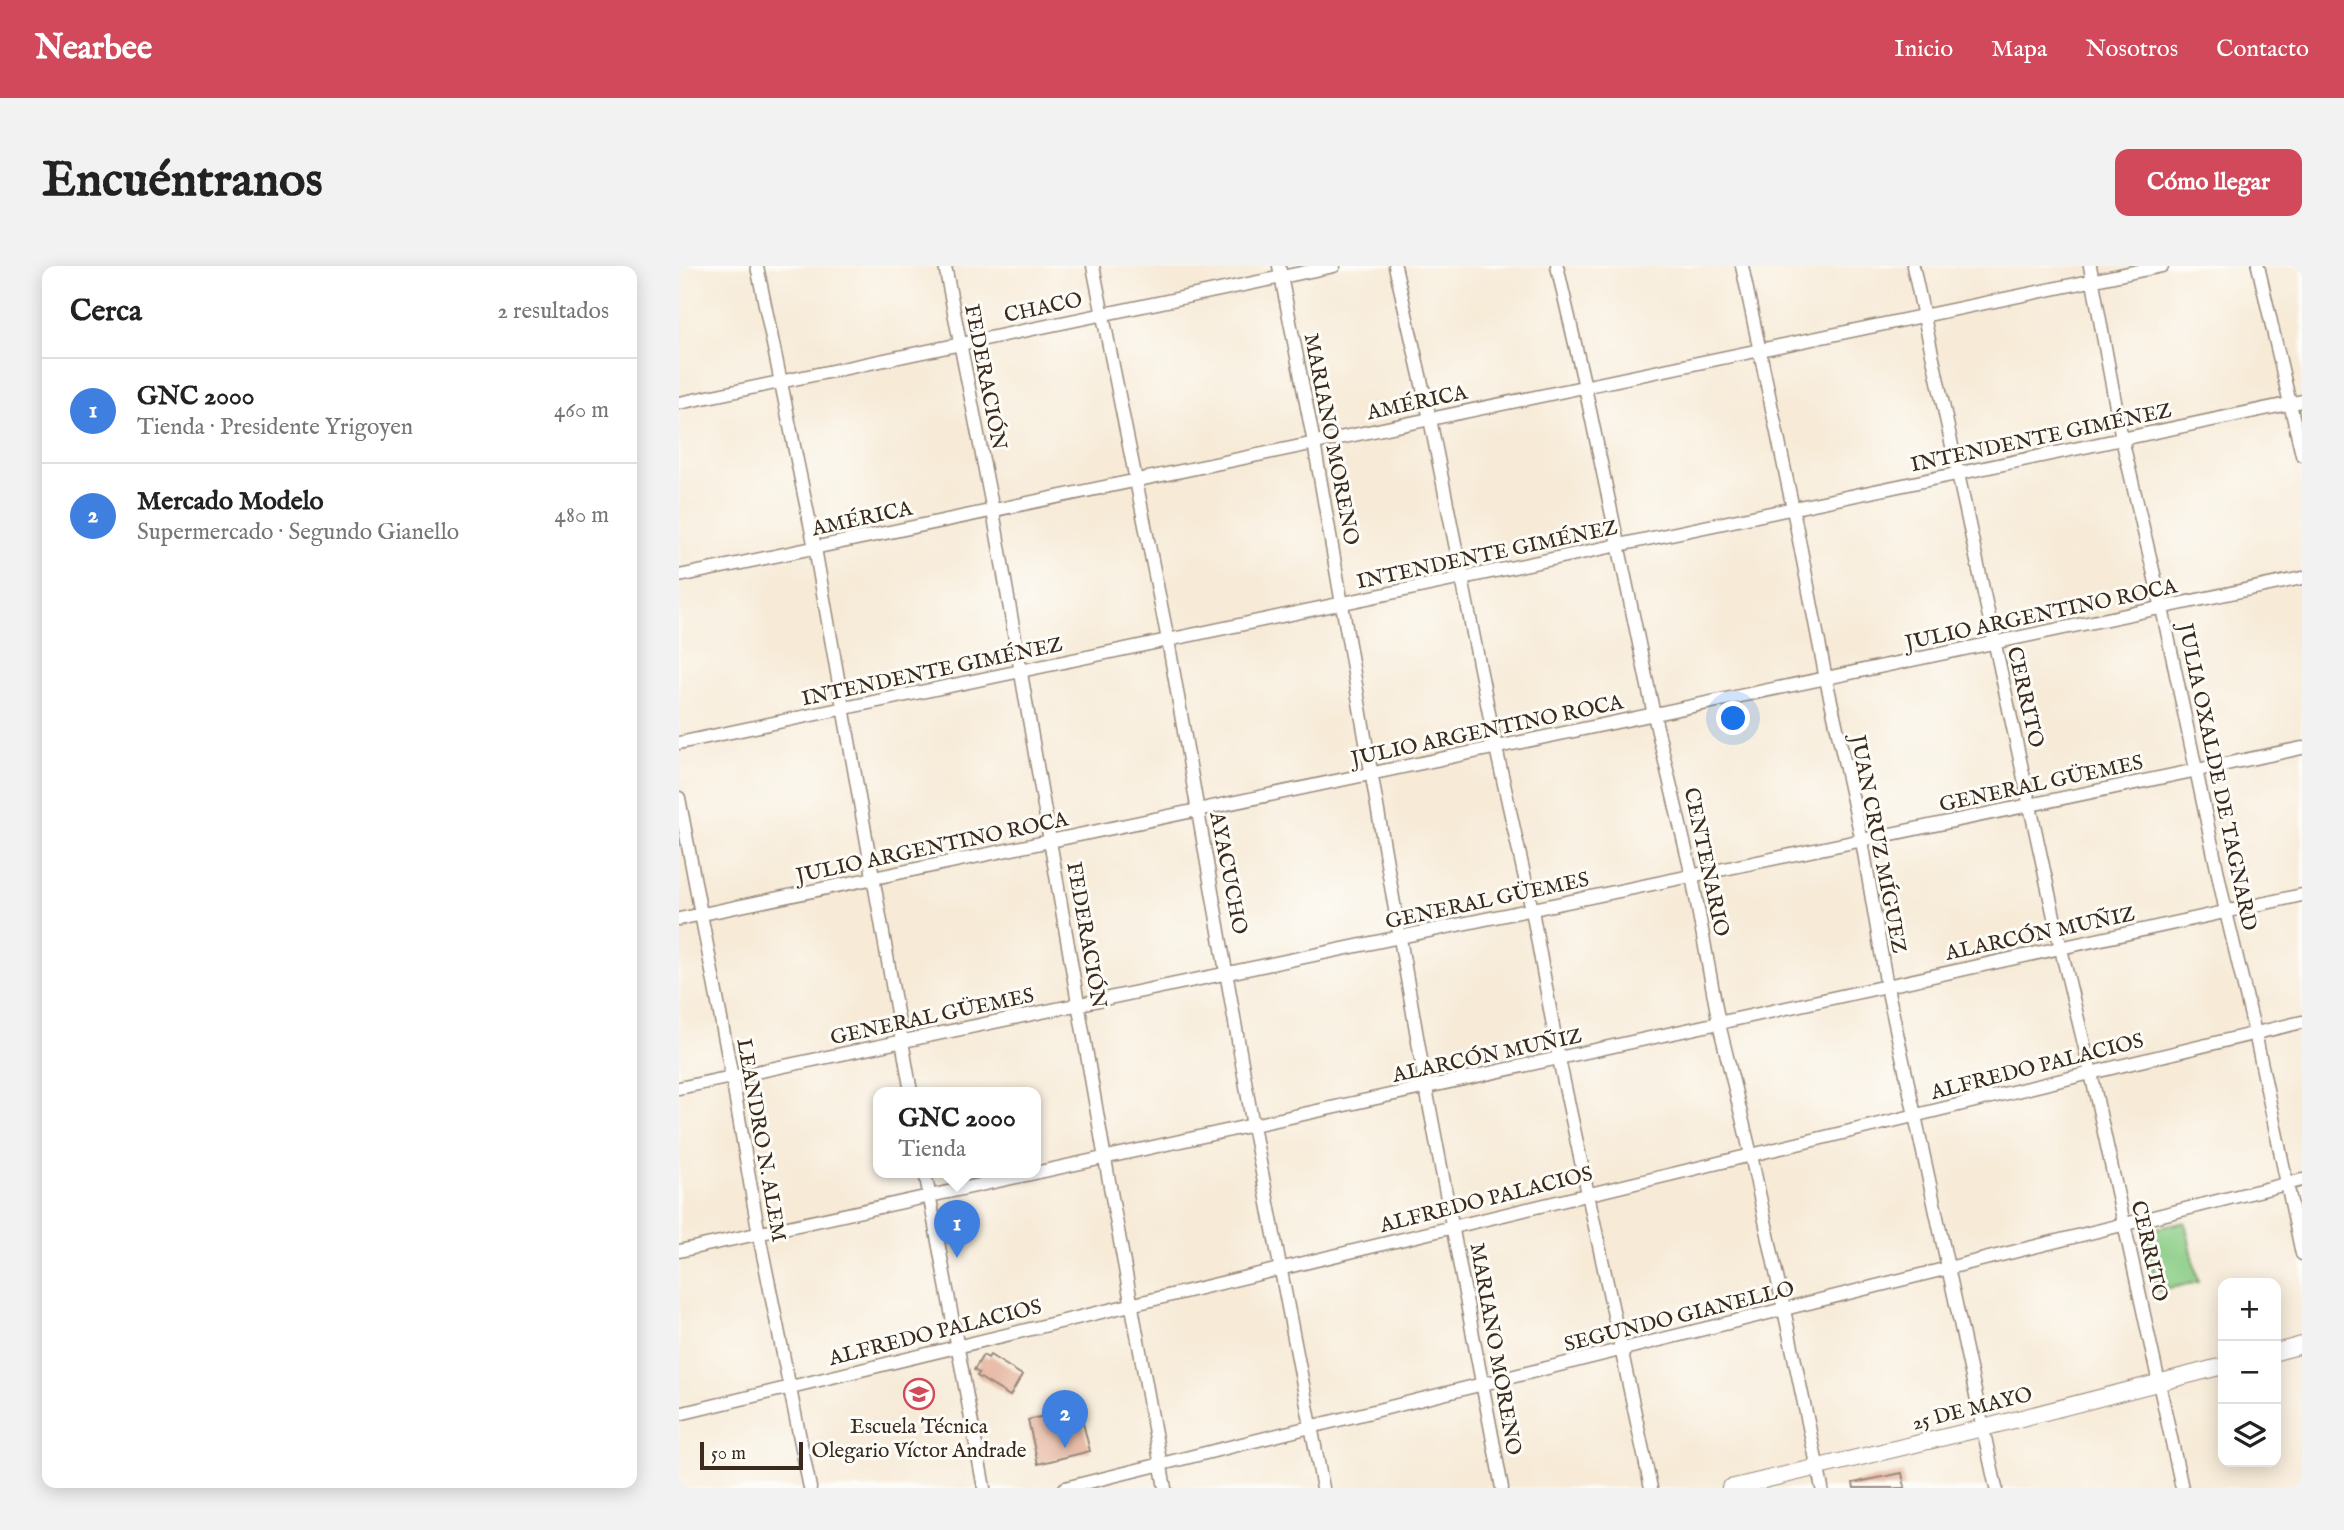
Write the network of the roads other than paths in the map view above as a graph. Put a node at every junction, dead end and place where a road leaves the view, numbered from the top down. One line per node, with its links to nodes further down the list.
1 (757, 266): 18 (street)
2 (945, 266): 16 (street, FEDERACIÓN)
3 (1093, 266): 14 (street, AYACUCHO)
4 (1334, 266): 12 (street, CHACO)
5 (1395, 266): 22 (street)
6 (1557, 266): 19 (street, CENTENARIO)
7 (1742, 266): 17 (street, JUAN CRUZ MÍGUEZ)
8 (1913, 266): 15 (street, CERRITO)
9 (2090, 266): 13 (street, JULIA OXALDE DE TAGNARD)
10 (2162, 266): 13 (street, AMÉRICA)
11 (2258, 266): 20 (street)
12 (1280, 272): 14 (street, CHACO); 24 (street, MARIANO MORENO)
13 (2093, 281): 15 (street, AMÉRICA); 23 (street, JULIA OXALDE DE TAGNARD)
14 (1103, 314): 16 (street, CHACO); 27 (street, AYACUCHO)
15 (1924, 316): 17 (street, AMÉRICA); 26 (street, CERRITO)
16 (960, 344): 18 (street, CHACO); 29 (street, FEDERACIÓN)
17 (1761, 350): 19 (street, AMÉRICA); 28 (street, JUAN CRUZ MÍGUEZ)
18 (781, 382): 21 (street, CHACO); 31 (street)
19 (1585, 387): 22 (street, AMÉRICA); 30 (street, CENTENARIO)
20 (2296, 402): 23 (street, INTENDENTE GIMÉNEZ); 25 (street)
21 (679, 403)
22 (1430, 419): 24 (street, AMÉRICA); 33 (street)
23 (2122, 439): 26 (street, INTENDENTE GIMÉNEZ); 36 (street, JULIA OXALDE DE TAGNARD)
24 (1314, 443): 27 (street, AMÉRICA); 35 (street, MARIANO MORENO)
25 (2302, 455)
26 (1959, 474): 28 (street, INTENDENTE GIMÉNEZ); 38 (street, CERRITO)
27 (1136, 481): 29 (street, AMÉRICA); 37 (street, AYACUCHO)
28 (1793, 509): 30 (street, INTENDENTE GIMÉNEZ); 40 (street, JUAN CRUZ MÍGUEZ)
29 (993, 511): 31 (street, AMÉRICA); 39 (street, FEDERACIÓN)
30 (1619, 545): 33 (street, INTENDENTE GIMÉNEZ); 42 (street, CENTENARIO)
31 (815, 548): 32 (street, AMÉRICA); 41 (street)
32 (679, 576)
33 (1463, 578): 35 (street, INTENDENTE GIMÉNEZ); 44 (street)
34 (2302, 578): 36 (street, JULIO ARGENTINO ROCA)
35 (1343, 604): 37 (street, INTENDENTE GIMÉNEZ); 47 (street, MARIANO MORENO)
36 (2162, 608): 38 (street, JULIO ARGENTINO ROCA); 46 (street, JULIA OXALDE DE TAGNARD)
37 (1168, 640): 39 (street, INTENDENTE GIMÉNEZ); 50 (street, AYACUCHO)
38 (1994, 643): 40 (street, JULIO ARGENTINO ROCA); 49 (street, CERRITO)
39 (1021, 671): 41 (street, INTENDENTE GIMÉNEZ); 52 (street, FEDERACIÓN)
40 (1826, 679): 42 (street, JULIO ARGENTINO ROCA); 51 (street, JUAN CRUZ MÍGUEZ)
41 (844, 709): 43 (street, INTENDENTE GIMÉNEZ); 54 (street)
42 (1654, 715): 44 (street, JULIO ARGENTINO ROCA); 53 (street, CENTENARIO)
43 (679, 743)
44 (1496, 748): 47 (street, JULIO ARGENTINO ROCA); 56 (street)
45 (2302, 748): 46 (street, GENERAL GÜEMES)
46 (2196, 769): 49 (street, GENERAL GÜEMES); 57 (street, JULIA OXALDE DE TAGNARD)
47 (1372, 774): 50 (street, JULIO ARGENTINO ROCA); 60 (street, MARIANO MORENO)
48 (679, 798): 58 (street, LEANDRO N. ALEM)
49 (2031, 804): 51 (street, GENERAL GÜEMES); 61 (street, CERRITO)
50 (1198, 811): 52 (street, JULIO ARGENTINO ROCA); 62 (street, AYACUCHO)
51 (1861, 841): 53 (street, GENERAL GÜEMES); 63 (street, JUAN CRUZ MÍGUEZ)
52 (1050, 842): 54 (street, JULIO ARGENTINO ROCA); 64 (street, FEDERACIÓN)
53 (1692, 876): 56 (street, GENERAL GÜEMES); 66 (street, CENTENARIO)
54 (874, 879): 58 (street, JULIO ARGENTINO ROCA); 68 (street)
55 (2302, 895): 57 (street, ALARCÓN MUÑIZ)
56 (1532, 910): 60 (street, GENERAL GÜEMES); 69 (street)
57 (2226, 912): 61 (street, ALARCÓN MUÑIZ); 67 (street, JULIA OXALDE DE TAGNARD)
58 (701, 915): 59 (street, JULIO ARGENTINO ROCA); 71 (street, LEANDRO N. ALEM)
59 (679, 919)
60 (1402, 937): 62 (street, GENERAL GÜEMES); 74 (street, MARIANO MORENO)
61 (2061, 949): 63 (street, ALARCÓN MUÑIZ); 70 (street, CERRITO)
62 (1228, 974): 64 (street, GENERAL GÜEMES); 76 (street, AYACUCHO)
63 (1887, 987): 66 (street, ALARCÓN MUÑIZ); 75 (street, JUAN CRUZ MÍGUEZ)
64 (1080, 1004): 68 (street, GENERAL GÜEMES); 78 (street, FEDERACIÓN)
65 (2302, 1022): 67 (street, ALFREDO PALACIOS)
66 (1719, 1024): 69 (street, ALARCÓN MUÑIZ); 77 (street, CENTENARIO)
67 (2255, 1033): 70 (street, ALFREDO PALACIOS); 83 (street, JULIA OXALDE DE TAGNARD)
68 (903, 1042): 71 (street, GENERAL GÜEMES); 72 (street)
69 (1559, 1059): 74 (street, ALARCÓN MUÑIZ); 84 (street)
70 (2091, 1073): 75 (street, ALFREDO PALACIOS); 86 (street, CERRITO)
71 (732, 1077): 73 (street, GENERAL GÜEMES); 88 (street, LEANDRO N. ALEM)
72 (910, 1087)
73 (679, 1088)
74 (1426, 1088): 76 (street, ALARCÓN MUÑIZ); 87 (street, MARIANO MORENO)
75 (1916, 1115): 77 (street, ALFREDO PALACIOS); 92 (street, JUAN CRUZ MÍGUEZ)
76 (1253, 1126): 78 (street, ALARCÓN MUÑIZ); 91 (street, AYACUCHO)
77 (1751, 1155): 84 (street, ALFREDO PALACIOS); 94 (street, CENTENARIO)
78 (1105, 1159): 79 (street, ALARCÓN MUÑIZ); 93 (street, FEDERACIÓN)
79 (1041, 1173)
80 (926, 1178): 85 (street)
81 (1019, 1178): 85 (street, ALARCÓN MUÑIZ)
82 (2302, 1180): 83 (street, SEGUNDO GIANELLO)
83 (2287, 1184): 86 (street, SEGUNDO GIANELLO); 90 (street, JULIA OXALDE DE TAGNARD)
84 (1589, 1194): 87 (street, ALFREDO PALACIOS); 97 (street)
85 (929, 1198): 88 (street, ALARCÓN MUÑIZ); 96 (street)
86 (2124, 1225): 92 (street, SEGUNDO GIANELLO); 100 (street, CERRITO)
87 (1454, 1227): 91 (street, ALFREDO PALACIOS); 101 (street, MARIANO MORENO)
88 (759, 1235): 89 (street, ALARCÓN MUÑIZ); 102 (street, LEANDRO N. ALEM)
89 (679, 1251)
90 (2302, 1254)
91 (1282, 1268): 93 (street, ALFREDO PALACIOS); 104 (street, AYACUCHO)
92 (1947, 1269): 94 (street, SEGUNDO GIANELLO); 105 (street, JUAN CRUZ MÍGUEZ)
93 (1133, 1304): 96 (street, ALFREDO PALACIOS); 106 (street, FEDERACIÓN)
94 (1784, 1309): 97 (street, SEGUNDO GIANELLO); 107 (street, CENTENARIO)
95 (2302, 1345): 98 (street)
96 (958, 1346): 102 (street, ALFREDO PALACIOS); 109 (street)
97 (1621, 1350): 101 (street, SEGUNDO GIANELLO); 114 (street)
98 (2281, 1351)
99 (2218, 1367): 100 (street, 25 DE MAYO)
100 (2160, 1382): 105 (street, 25 DE MAYO); 118 (street, CERRITO)
101 (1482, 1384): 104 (street, SEGUNDO GIANELLO); 113 (street, MARIANO MORENO)
102 (790, 1387): 103 (street, ALFREDO PALACIOS); 108 (street, LEANDRO N. ALEM)
103 (679, 1414)
104 (1311, 1427): 106 (street, SEGUNDO GIANELLO); 112 (street, AYACUCHO)
105 (1983, 1428): 107 (street, 25 DE MAYO); 117 (street, JUAN CRUZ MÍGUEZ)
106 (1161, 1464): 110 (street, SEGUNDO GIANELLO); 111 (street, FEDERACIÓN)
107 (1818, 1467): 115 (street, 25 DE MAYO); 116 (street, CENTENARIO)
108 (810, 1488)
109 (984, 1488)
110 (1065, 1488)
111 (1165, 1488)
112 (1323, 1488)
113 (1502, 1488)
114 (1651, 1488)
115 (1730, 1488)
116 (1822, 1488)
117 (1996, 1488)
118 (2182, 1488)

